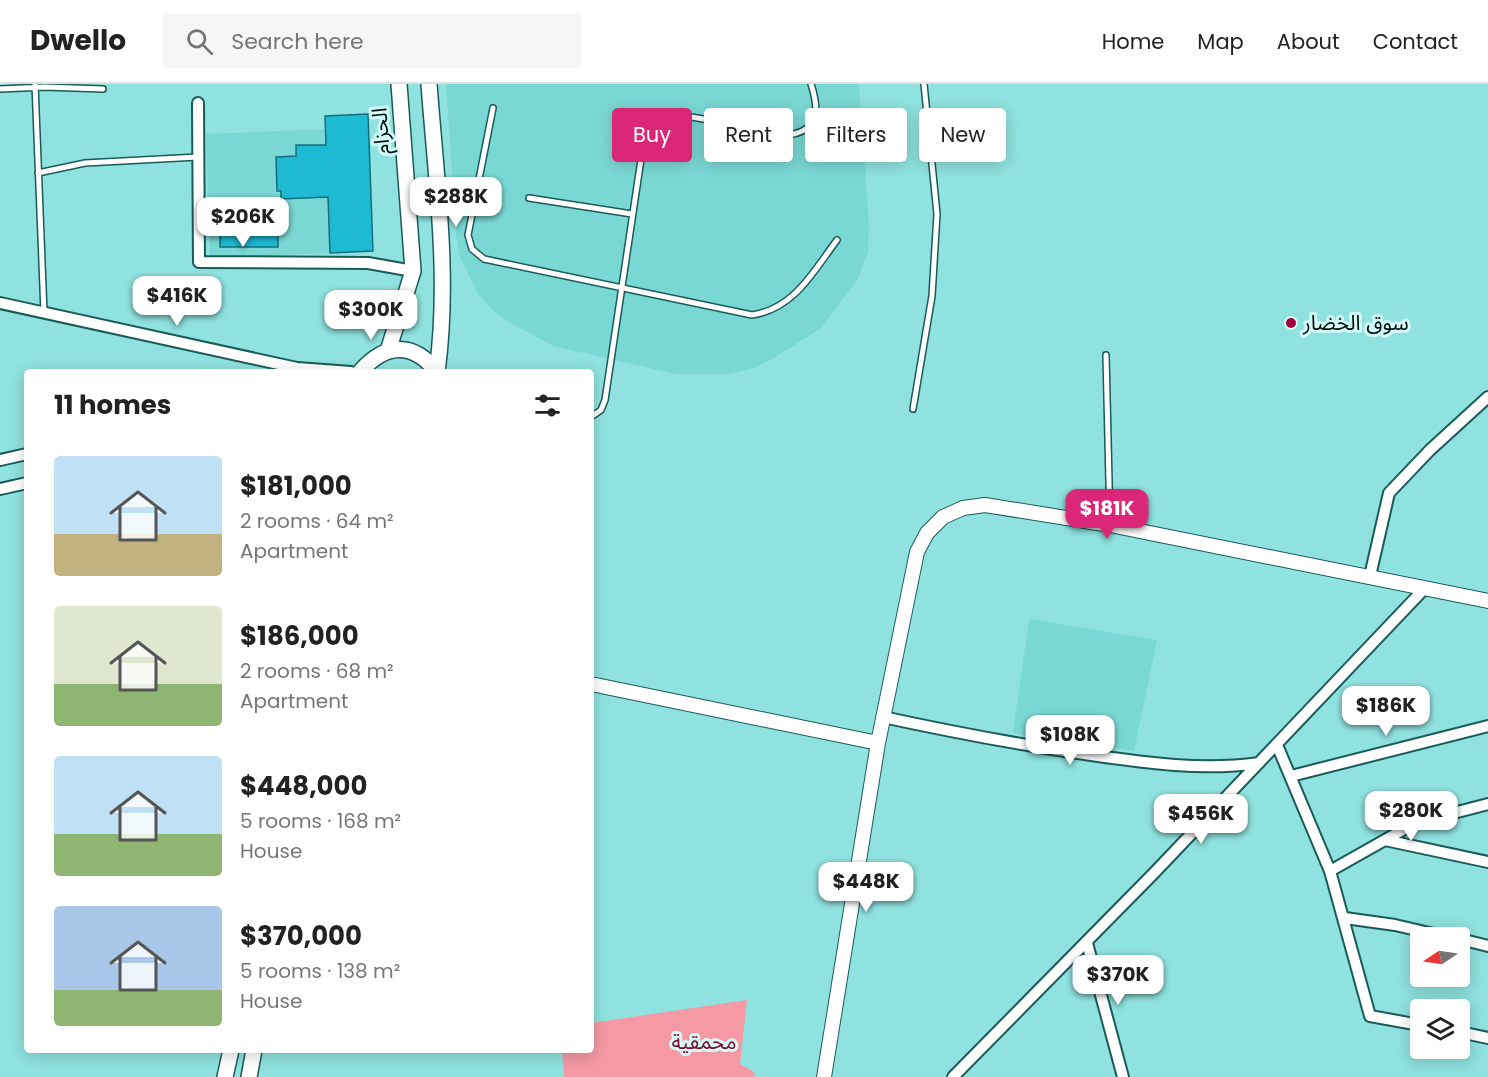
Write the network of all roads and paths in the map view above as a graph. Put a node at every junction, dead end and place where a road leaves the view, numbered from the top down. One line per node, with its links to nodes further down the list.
1 (399, 84): 15 (main road, الحزام)
2 (429, 84): 24 (main road)
3 (811, 84): 13 (lane)
4 (924, 84): 26 (lane)
5 (35, 86): 6 (lane); 7 (lane); 11 (lane)
6 (0, 89)
7 (103, 89)
8 (198, 103): 10 (street)
9 (493, 108): 16 (lane)
10 (198, 157): 11 (lane); 15 (street)
11 (38, 173): 18 (lane)
12 (528, 198): 13 (lane)
13 (632, 214): 16 (lane)
14 (837, 240): 16 (lane)
15 (413, 271): 19 (main road, الحزام)
16 (621, 287): 27 (lane)
17 (0, 303): 18 (street)
18 (44, 313): 21 (street)
19 (388, 351): 22 (main road); 23 (main road)
20 (1106, 355): 32 (lane)
21 (310, 369)
22 (363, 369)
23 (435, 369)
24 (437, 369)
25 (1488, 397): 33 (street)
26 (913, 409)
27 (594, 415)
28 (24, 455): 29 (street)
29 (0, 460)
30 (24, 484): 31 (street)
31 (0, 489)
32 (1110, 525): 33 (street); 37 (street)
33 (1370, 576): 34 (street)
34 (1425, 588): 35 (street); 40 (street)
35 (1488, 601)
36 (594, 685): 39 (street)
37 (883, 717): 39 (street); 41 (street)
38 (1488, 726): 42 (street)
39 (878, 743): 59 (street)
40 (1277, 745): 41 (street); 42 (street)
41 (1259, 763): 50 (street)
42 (1290, 776): 46 (street)
43 (1488, 804): 44 (street)
44 (1386, 840): 45 (street); 46 (street)
45 (1488, 862)
46 (1330, 871): 47 (street)
47 (1345, 918): 48 (street); 52 (street)
48 (1410, 928)
49 (1470, 942): 51 (street)
50 (1087, 943): 60 (street); 61 (street)
51 (1488, 946)
52 (1410, 1023)
53 (1470, 1034): 54 (street)
54 (1488, 1038)
55 (230, 1053): 57 (main road)
56 (253, 1053): 58 (main road)
57 (225, 1077)
58 (249, 1077)
59 (824, 1077)
60 (953, 1077)
61 (1123, 1077)

